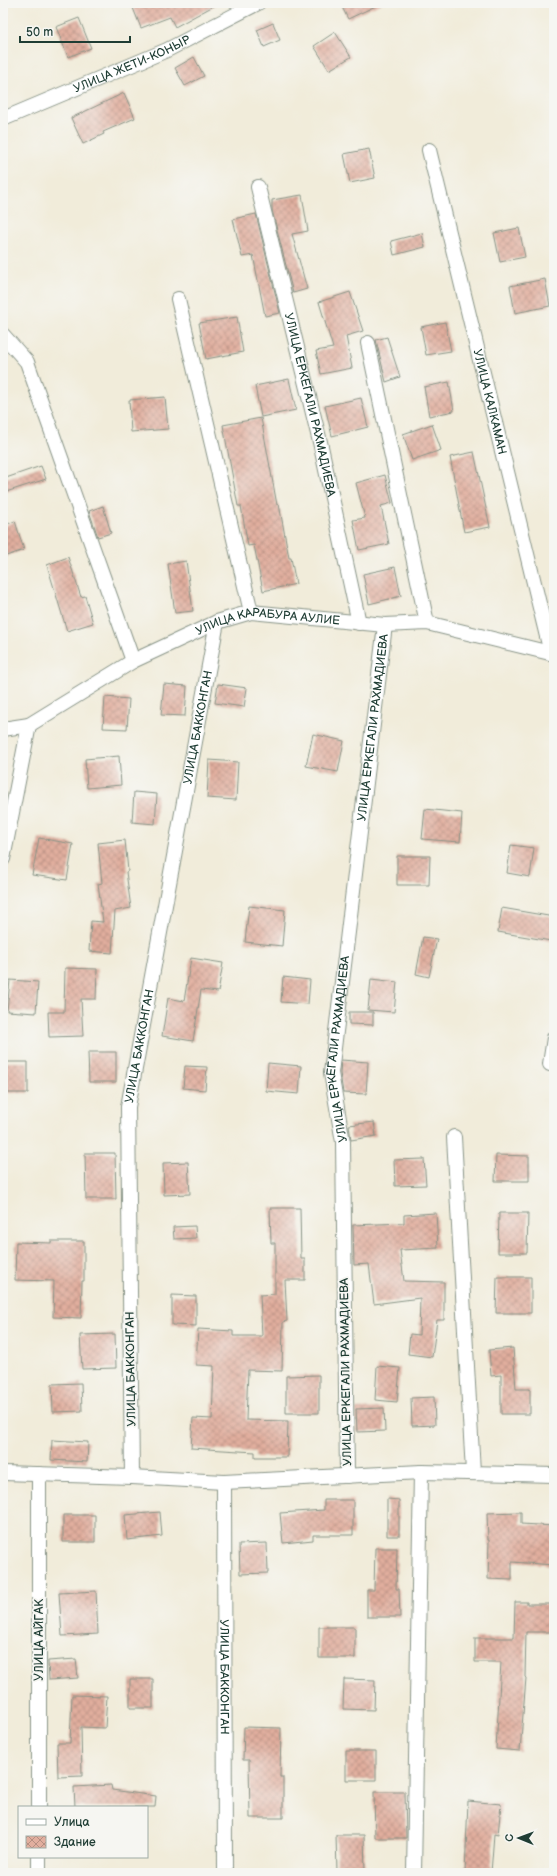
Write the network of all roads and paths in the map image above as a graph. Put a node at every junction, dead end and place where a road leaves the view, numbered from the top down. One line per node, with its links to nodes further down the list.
1 (258, 3): 2 (street, УЛИЦА ЖЕТИ-КОНЫР)
2 (3, 119)
3 (429, 150): 13 (street, УЛИЦА КАЛКАМАН)
4 (258, 187): 10 (street, УЛИЦА ЕРКЕГАЛИ РАХМАДИЕВА)
5 (178, 299): 8 (street)
6 (3, 335): 14 (street)
7 (368, 343): 11 (street)
8 (251, 612): 9 (street, УЛИЦА КАРАБУРА АУЛИЕ); 10 (street, УЛИЦА КАРАБУРА АУЛИЕ)
9 (216, 622): 14 (street, УЛИЦА КАРАБУРА АУЛИЕ); 27 (street, УЛИЦА БАККОНГАН)
10 (359, 623): 12 (street, УЛИЦА КАРАБУРА АУЛИЕ)
11 (427, 623): 12 (street, УЛИЦА КАРАБУРА АУЛИЕ); 13 (street, УЛИЦА КАРАБУРА АУЛИЕ)
12 (386, 625): 25 (street, УЛИЦА ЕРКЕГАЛИ РАХМАДИЕВА)
13 (552, 653)
14 (133, 661): 15 (street, УЛИЦА КАРАБУРА АУЛИЕ)
15 (29, 725): 16 (street, УЛИЦА КАРАБУРА АУЛИЕ); 17 (street)
16 (3, 729)
17 (3, 860)
18 (554, 1038): 19 (street)
19 (550, 1064)
20 (454, 1137): 22 (street)
21 (420, 1472): 22 (street); 25 (street); 33 (street)
22 (472, 1472): 26 (street)
23 (3, 1473): 24 (street)
24 (39, 1474): 27 (street); 29 (street, УЛИЦА АЙГАК)
25 (347, 1476): 28 (street)
26 (554, 1476)
27 (132, 1477): 28 (street)
28 (224, 1482): 32 (street, УЛИЦА БАККОНГАН)
29 (39, 1806)
30 (39, 1858): 31 (street)
31 (39, 1873)
32 (225, 1873)
33 (414, 1873)

